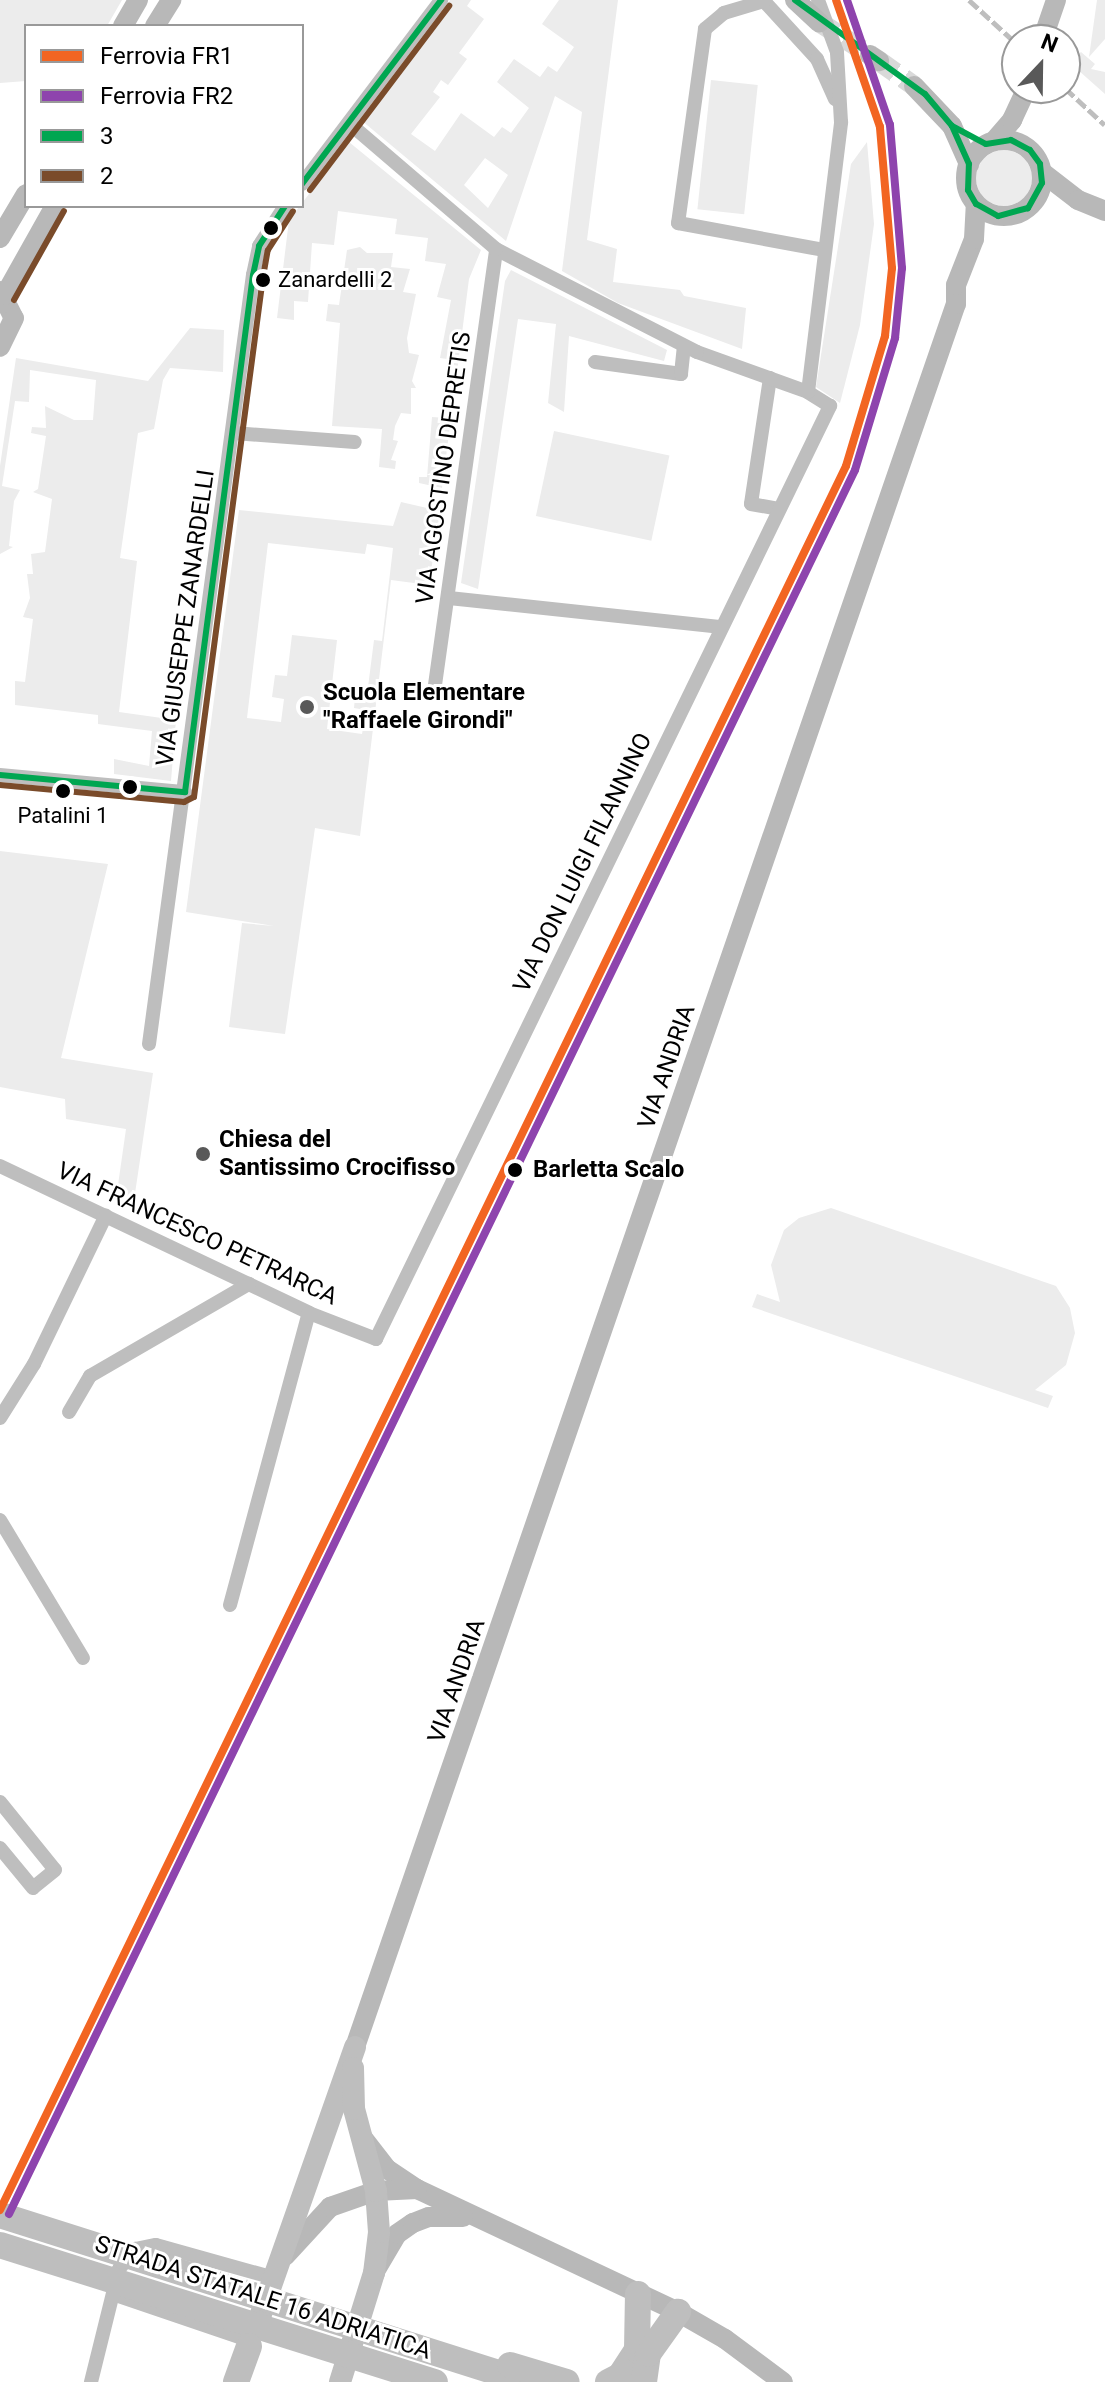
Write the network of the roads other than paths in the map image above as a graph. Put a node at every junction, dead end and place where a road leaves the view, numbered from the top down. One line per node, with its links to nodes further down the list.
1 (138, 0): 9 (main road)
2 (171, 0): 10 (main road)
3 (441, 0): 16 (street)
4 (795, 0): 8 (main road)
5 (818, 0): 15 (street)
6 (1056, 0): 11 (main road)
7 (764, 1): 15 (street); 34 (street)
8 (819, 22)
9 (124, 24)
10 (156, 24)
11 (1048, 24)
12 (914, 86): 17 (main road)
13 (1018, 104): 18 (main road)
14 (1025, 104): 19 (main road)
15 (841, 122): 34 (street)
16 (349, 123): 22 (street); 33 (street)
17 (952, 126): 18 (main road); 20 (main road)
18 (990, 142): 19 (main road); 20 (main road)
19 (1027, 147): 21 (main road)
20 (969, 164): 25 (main road)
21 (1043, 173): 24 (main road); 28 (main road)
22 (304, 181)
23 (24, 197): 31 (main road)
24 (1078, 200): 28 (main road); 29 (main road)
25 (976, 204): 30 (main road); 32 (main road, VIA ANDRIA)
26 (54, 208): 35 (main road)
27 (284, 208): 41 (street, VIA GIUSEPPE ZANARDELLI)
28 (1028, 208): 30 (main road)
29 (1105, 211)
30 (998, 216): 32 (main road, VIA ANDRIA)
31 (0, 238)
32 (974, 239): 62 (main road, VIA ANDRIA)
33 (496, 249): 36 (street); 44 (street, VIA AGOSTINO DEPRETIS)
34 (824, 250): 40 (street)
35 (2, 293): 37 (main road)
36 (684, 346): 38 (street); 39 (street)
37 (0, 347)
38 (595, 362)
39 (770, 378): 40 (street); 43 (street)
40 (808, 392): 43 (street, VIA DON LUIGI FILANNINO)
41 (234, 433): 42 (street); 48 (street, VIA GIUSEPPE ZANARDELLI)
42 (355, 442)
43 (779, 509): 45 (street, VIA DON LUIGI FILANNINO)
44 (449, 598): 45 (street); 46 (street, VIA AGOSTINO DEPRETIS)
45 (719, 627): 54 (street, VIA DON LUIGI FILANNINO)
46 (434, 692)
47 (0, 775): 48 (street)
48 (185, 792): 49 (street, VIA GIUSEPPE ZANARDELLI)
49 (149, 1044)
50 (0, 1166): 51 (street, VIA FRANCESCO PETRARCA)
51 (106, 1215): 52 (street, VIA FRANCESCO PETRARCA); 56 (street)
52 (249, 1284): 53 (street, VIA FRANCESCO PETRARCA); 55 (street)
53 (309, 1313): 54 (street, VIA FRANCESCO PETRARCA); 58 (street)
54 (376, 1339)
55 (69, 1412)
56 (0, 1418)
57 (0, 1520): 59 (street)
58 (230, 1605)
59 (83, 1658)
60 (0, 1802): 61 (street)
61 (0, 1848)
62 (355, 2047): 63 (main road); 69 (main road)
63 (362, 2137): 64 (main road); 65 (main road)
64 (417, 2189): 65 (main road); 67 (main road)
65 (376, 2191): 69 (main road); 70 (main road)
66 (0, 2215): 75 (highway, STRADA STATALE 16 ADRIATICA)
67 (471, 2217): 70 (main road); 72 (main road)
68 (0, 2245): 80 (highway, STRADA STATALE 16 ADRIATICA)
69 (276, 2272): 71 (street); 74 (main road)
70 (374, 2273): 79 (main road)
71 (113, 2294): 74 (street); 76 (street)
72 (638, 2294): 73 (main road); 83 (highway)
73 (678, 2312): 84 (highway); 85 (main road)
74 (250, 2344): 77 (highway); 78 (main road)
75 (472, 2364): 81 (highway, STRADA STATALE 16 ADRIATICA); 82 (highway)
76 (91, 2382)
77 (236, 2382)
78 (243, 2382)
79 (340, 2382)
80 (435, 2382)
81 (527, 2382)
82 (567, 2382)
83 (608, 2382)
84 (644, 2382)
85 (783, 2382)

